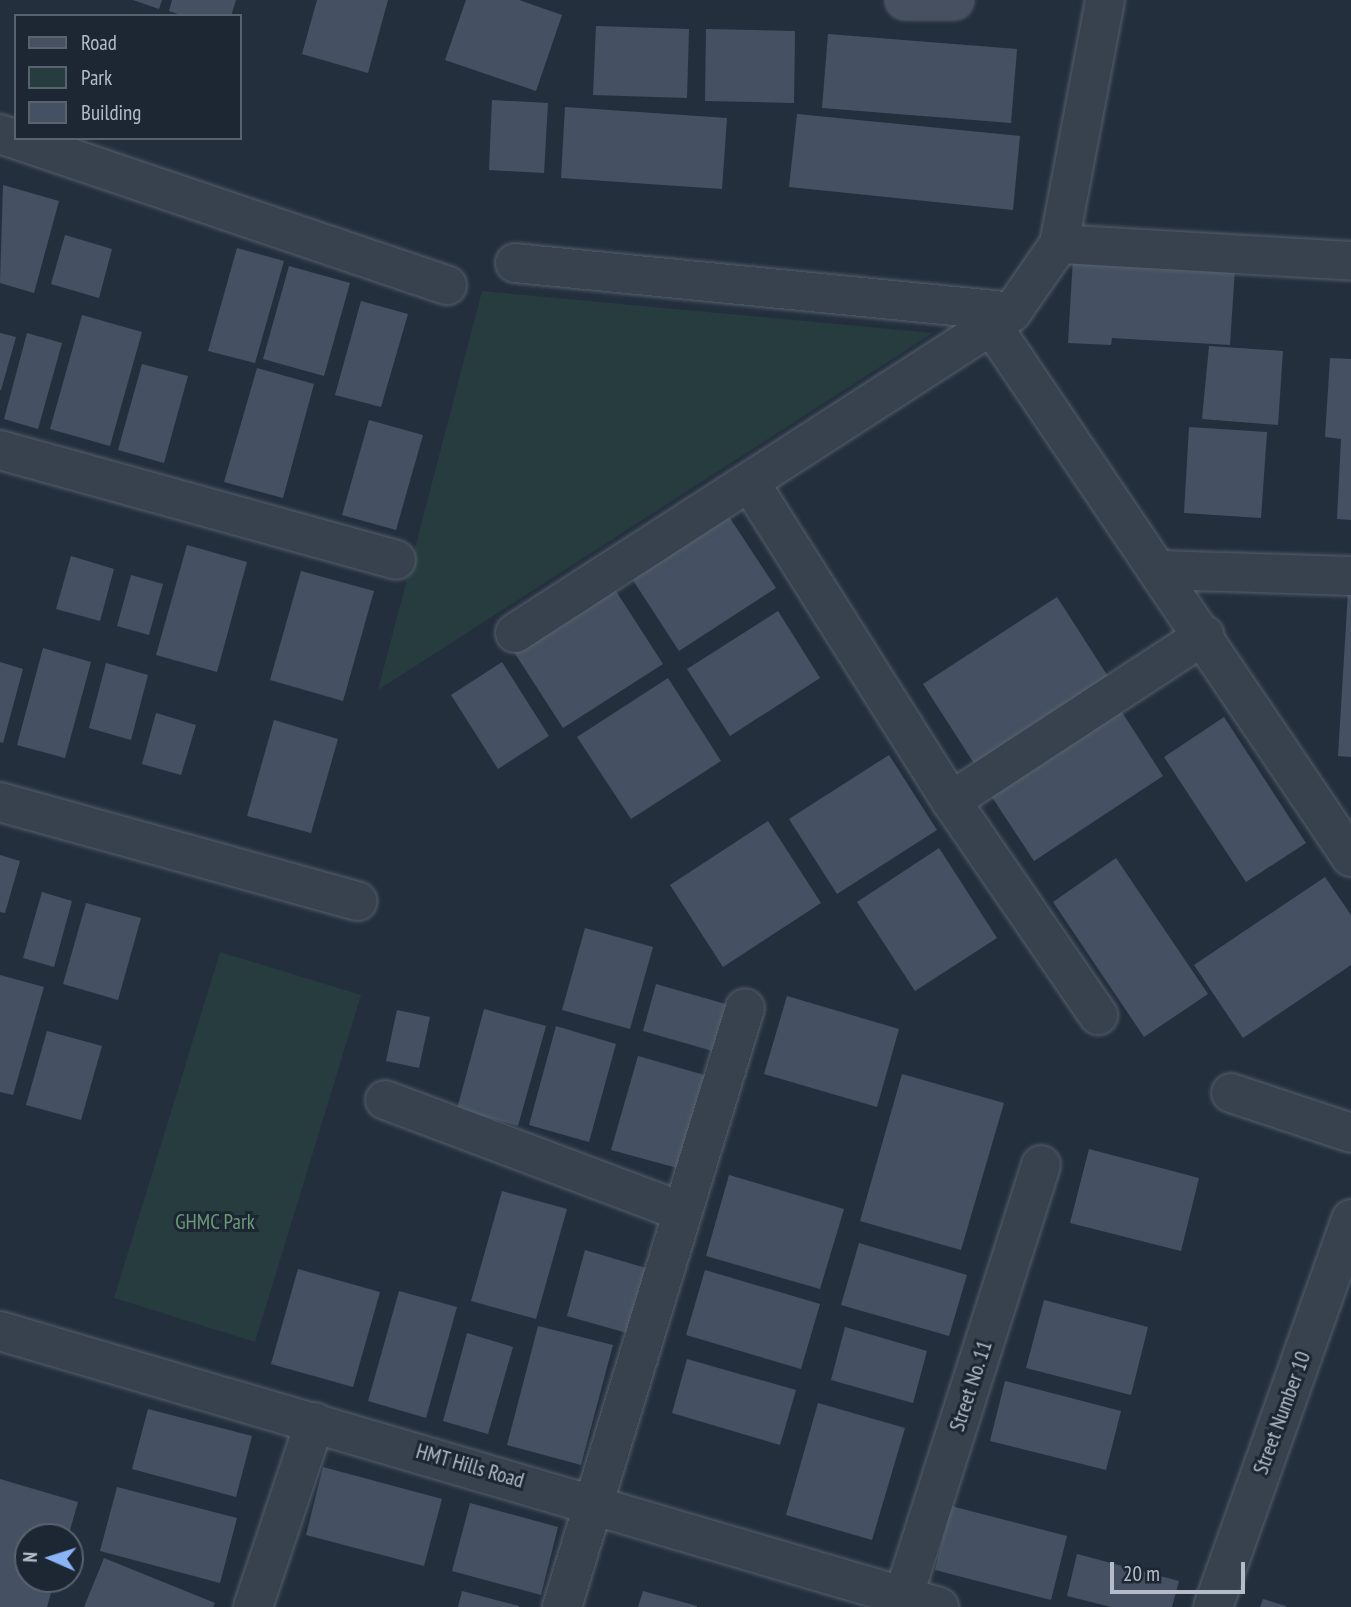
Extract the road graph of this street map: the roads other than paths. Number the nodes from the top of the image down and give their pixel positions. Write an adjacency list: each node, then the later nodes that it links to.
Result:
1 (905, 0): 2 (street)
2 (954, 0)
3 (1105, 0): 5 (street)
4 (18, 140): 8 (street)
5 (1059, 244): 6 (street); 9 (street)
6 (1351, 261)
7 (515, 263): 9 (street)
8 (447, 285)
9 (1002, 319): 11 (street); 13 (street)
10 (0, 450): 12 (street)
11 (750, 483): 15 (street); 17 (street)
12 (396, 560)
13 (1161, 570): 14 (street); 16 (street)
14 (1351, 576)
15 (516, 633)
16 (1205, 635): 17 (street); 19 (street)
17 (951, 801): 22 (street)
18 (0, 802): 20 (street)
19 (1351, 857)
20 (358, 901)
21 (744, 1008): 27 (street)
22 (1098, 1015)
23 (1231, 1093): 25 (street)
24 (385, 1100): 27 (street)
25 (1351, 1133)
26 (1041, 1165): 32 (street, Street No. 11)
27 (683, 1212): 31 (street)
28 (1351, 1219): 36 (street, Street Number 10)
29 (0, 1331): 30 (street, HMT Hills Road)
30 (315, 1422): 31 (street, HMT Hills Road); 33 (street)
31 (594, 1503): 32 (street, HMT Hills Road); 34 (street)
32 (902, 1602): 35 (street, HMT Hills Road)
33 (253, 1607)
34 (562, 1607)
35 (939, 1607)
36 (1213, 1607)

